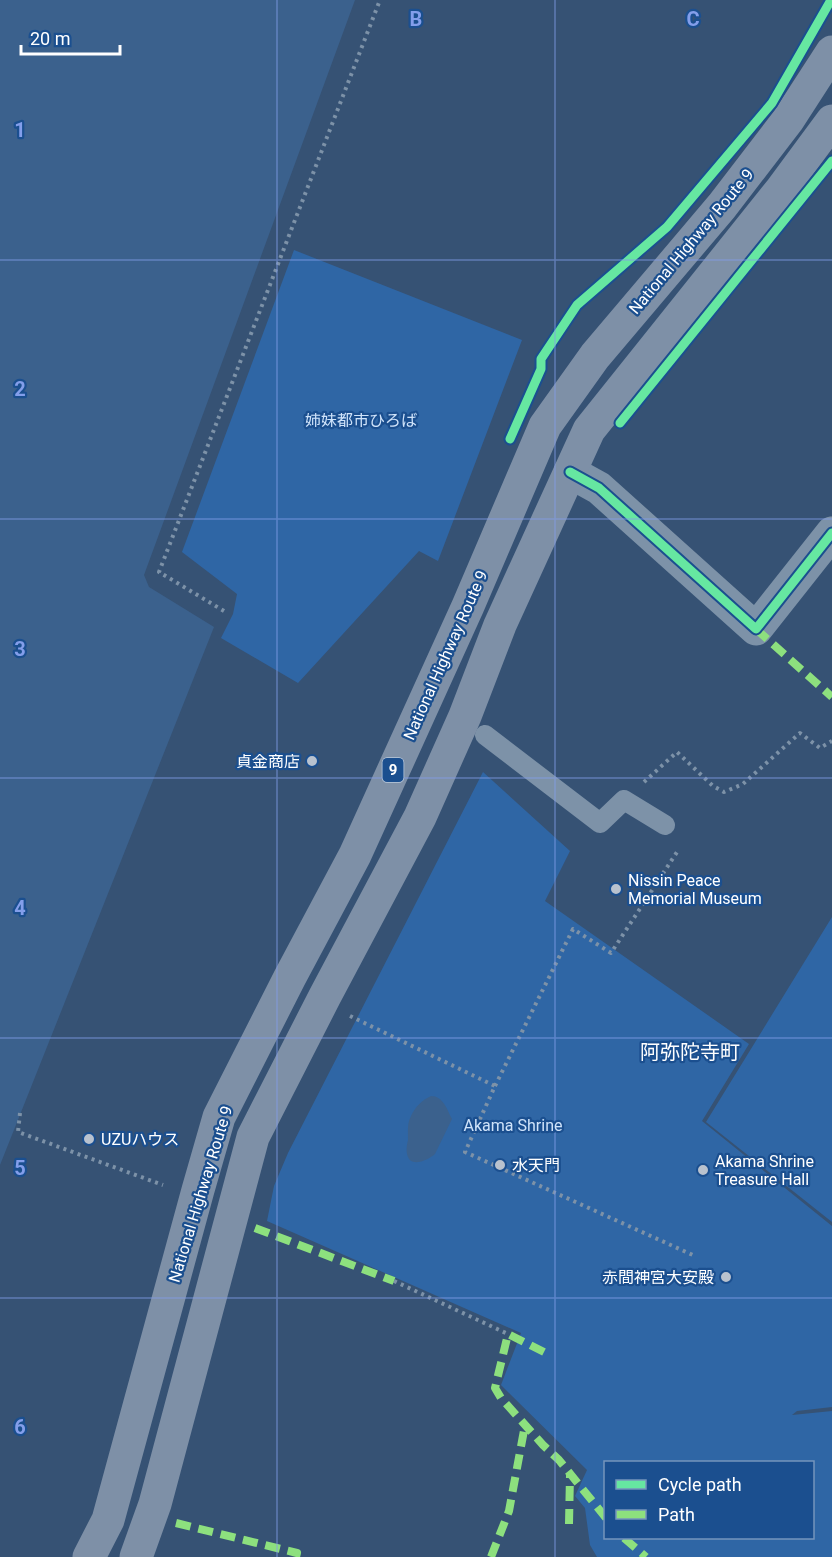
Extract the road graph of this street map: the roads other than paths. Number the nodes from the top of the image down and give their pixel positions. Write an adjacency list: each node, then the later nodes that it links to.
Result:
1 (832, 52): 7 (highway, National Highway Route 9 / 9)
2 (832, 121): 3 (highway)
3 (570, 472): 4 (street); 8 (highway)
4 (832, 533)
5 (485, 735): 6 (lane)
6 (665, 825)
7 (90, 1557)
8 (136, 1557)

